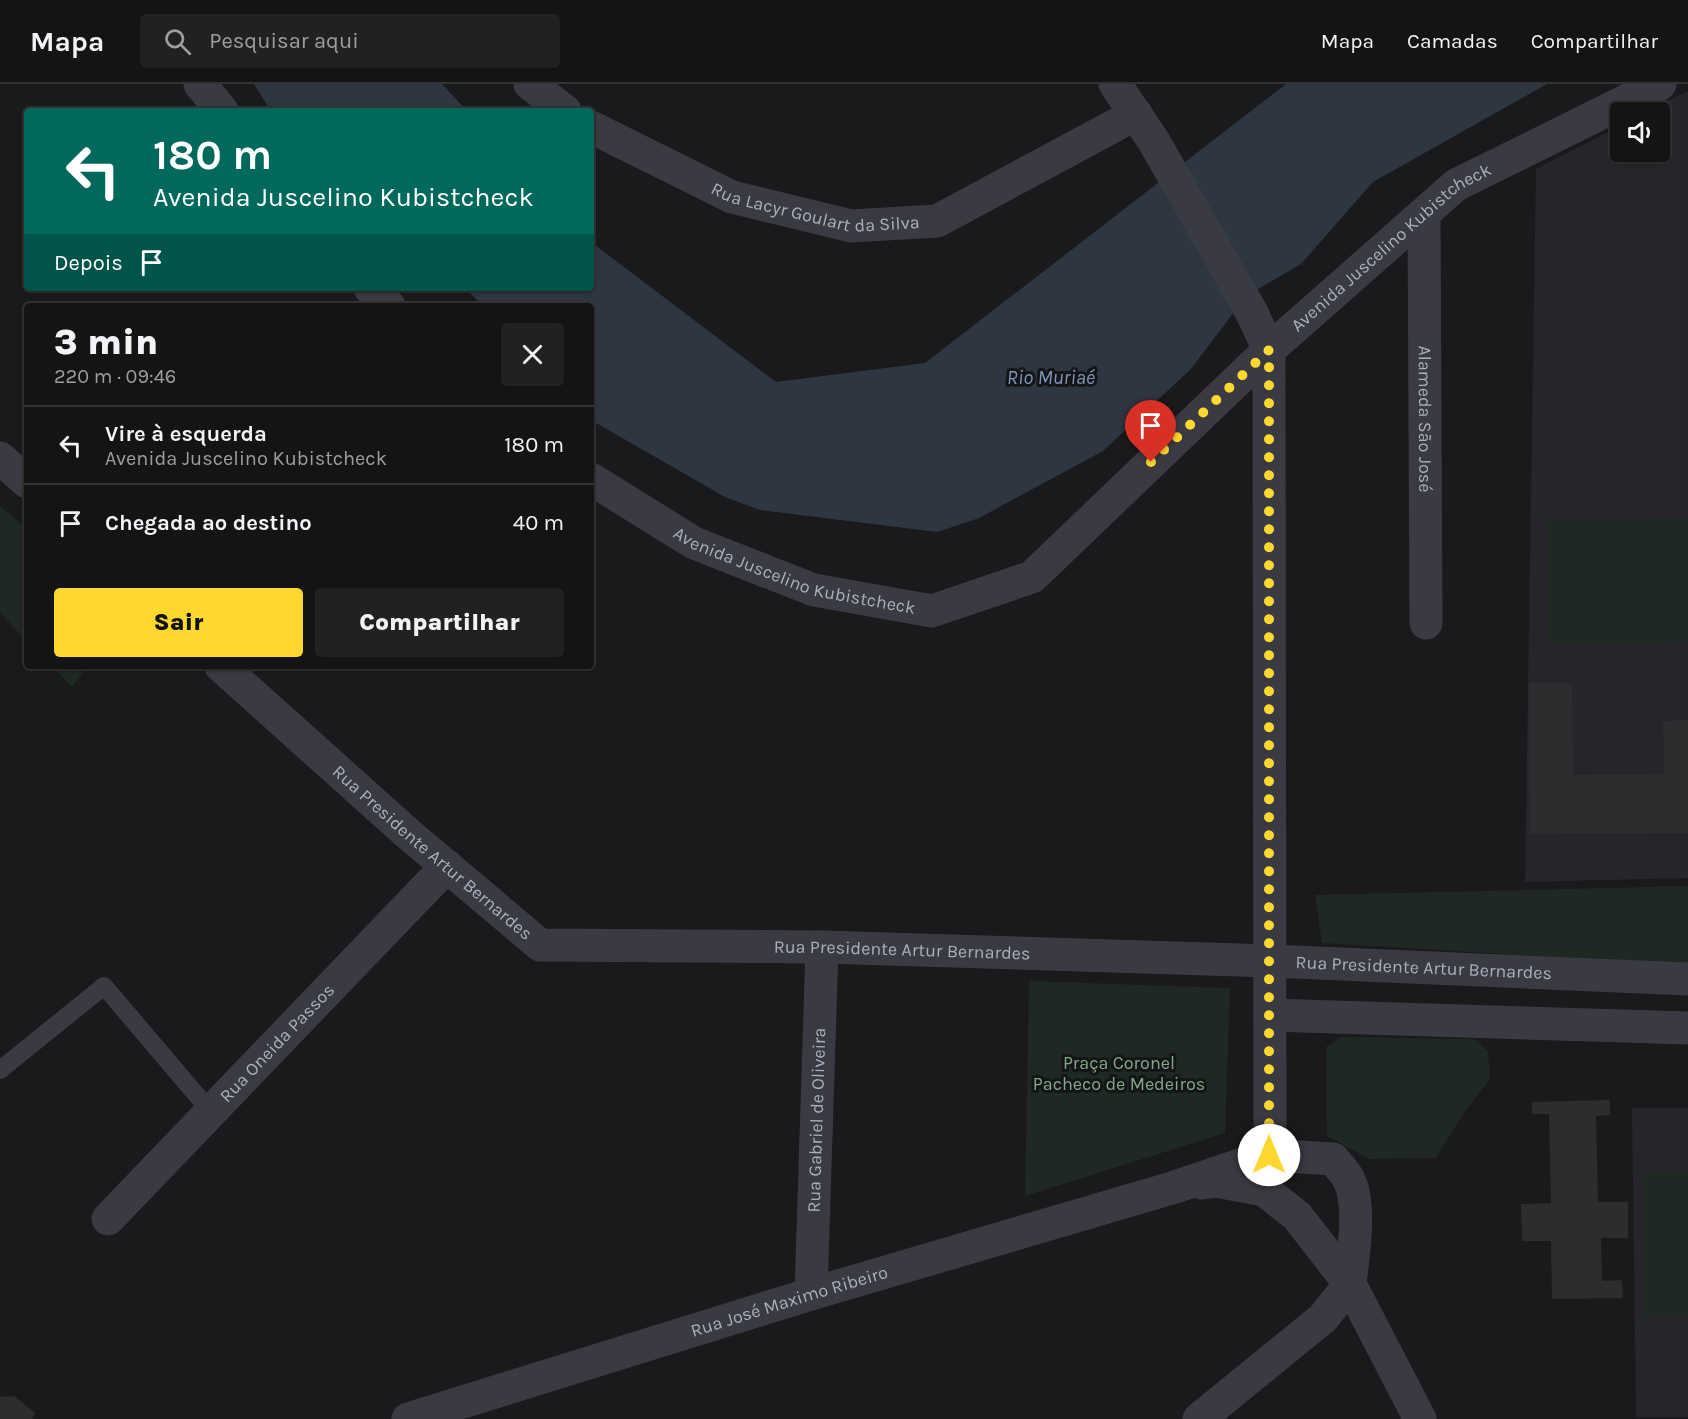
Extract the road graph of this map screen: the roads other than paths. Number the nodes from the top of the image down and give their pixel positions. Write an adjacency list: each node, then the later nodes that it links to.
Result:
1 (200, 84): 5 (street)
2 (530, 84): 6 (street)
3 (1115, 84): 7 (street)
4 (1660, 84): 9 (street, Avenida Juscelino Kubistcheck)
5 (220, 108)
6 (561, 108)
7 (1145, 127): 8 (street, Rua Lacyr Goulart da Silva); 12 (street)
8 (594, 128)
9 (1424, 214): 12 (street, Avenida Juscelino Kubistcheck); 16 (street, Alameda São José)
10 (373, 291): 11 (street)
11 (386, 303)
12 (1269, 350): 15 (street, Avenida Juscelino Kubistcheck); 20 (street)
13 (0, 458): 14 (street)
14 (24, 479)
15 (594, 481)
16 (1426, 623)
17 (224, 669): 18 (street, Rua Presidente Artur Bernardes)
18 (447, 866): 19 (street, Rua Presidente Artur Bernardes); 25 (street, Rua Oneida Passos)
19 (822, 947): 20 (street, Rua Presidente Artur Bernardes); 30 (street, Rua Gabriel de Oliveira)
20 (1271, 961): 21 (street, Rua Presidente Artur Bernardes); 22 (street)
21 (1688, 980)
22 (1270, 1015): 23 (street); 26 (street)
23 (1688, 1028)
24 (0, 1070): 25 (lane)
25 (211, 1112): 28 (street, Rua Oneida Passos)
26 (1269, 1155): 27 (street); 29 (street)
27 (1172, 1188): 29 (street); 30 (street, Rua José Maximo Ribeiro)
28 (108, 1219)
29 (1350, 1284): 32 (street); 33 (street)
30 (811, 1294): 31 (street, Rua José Maximo Ribeiro)
31 (408, 1419)
32 (1199, 1419)
33 (1420, 1419)

